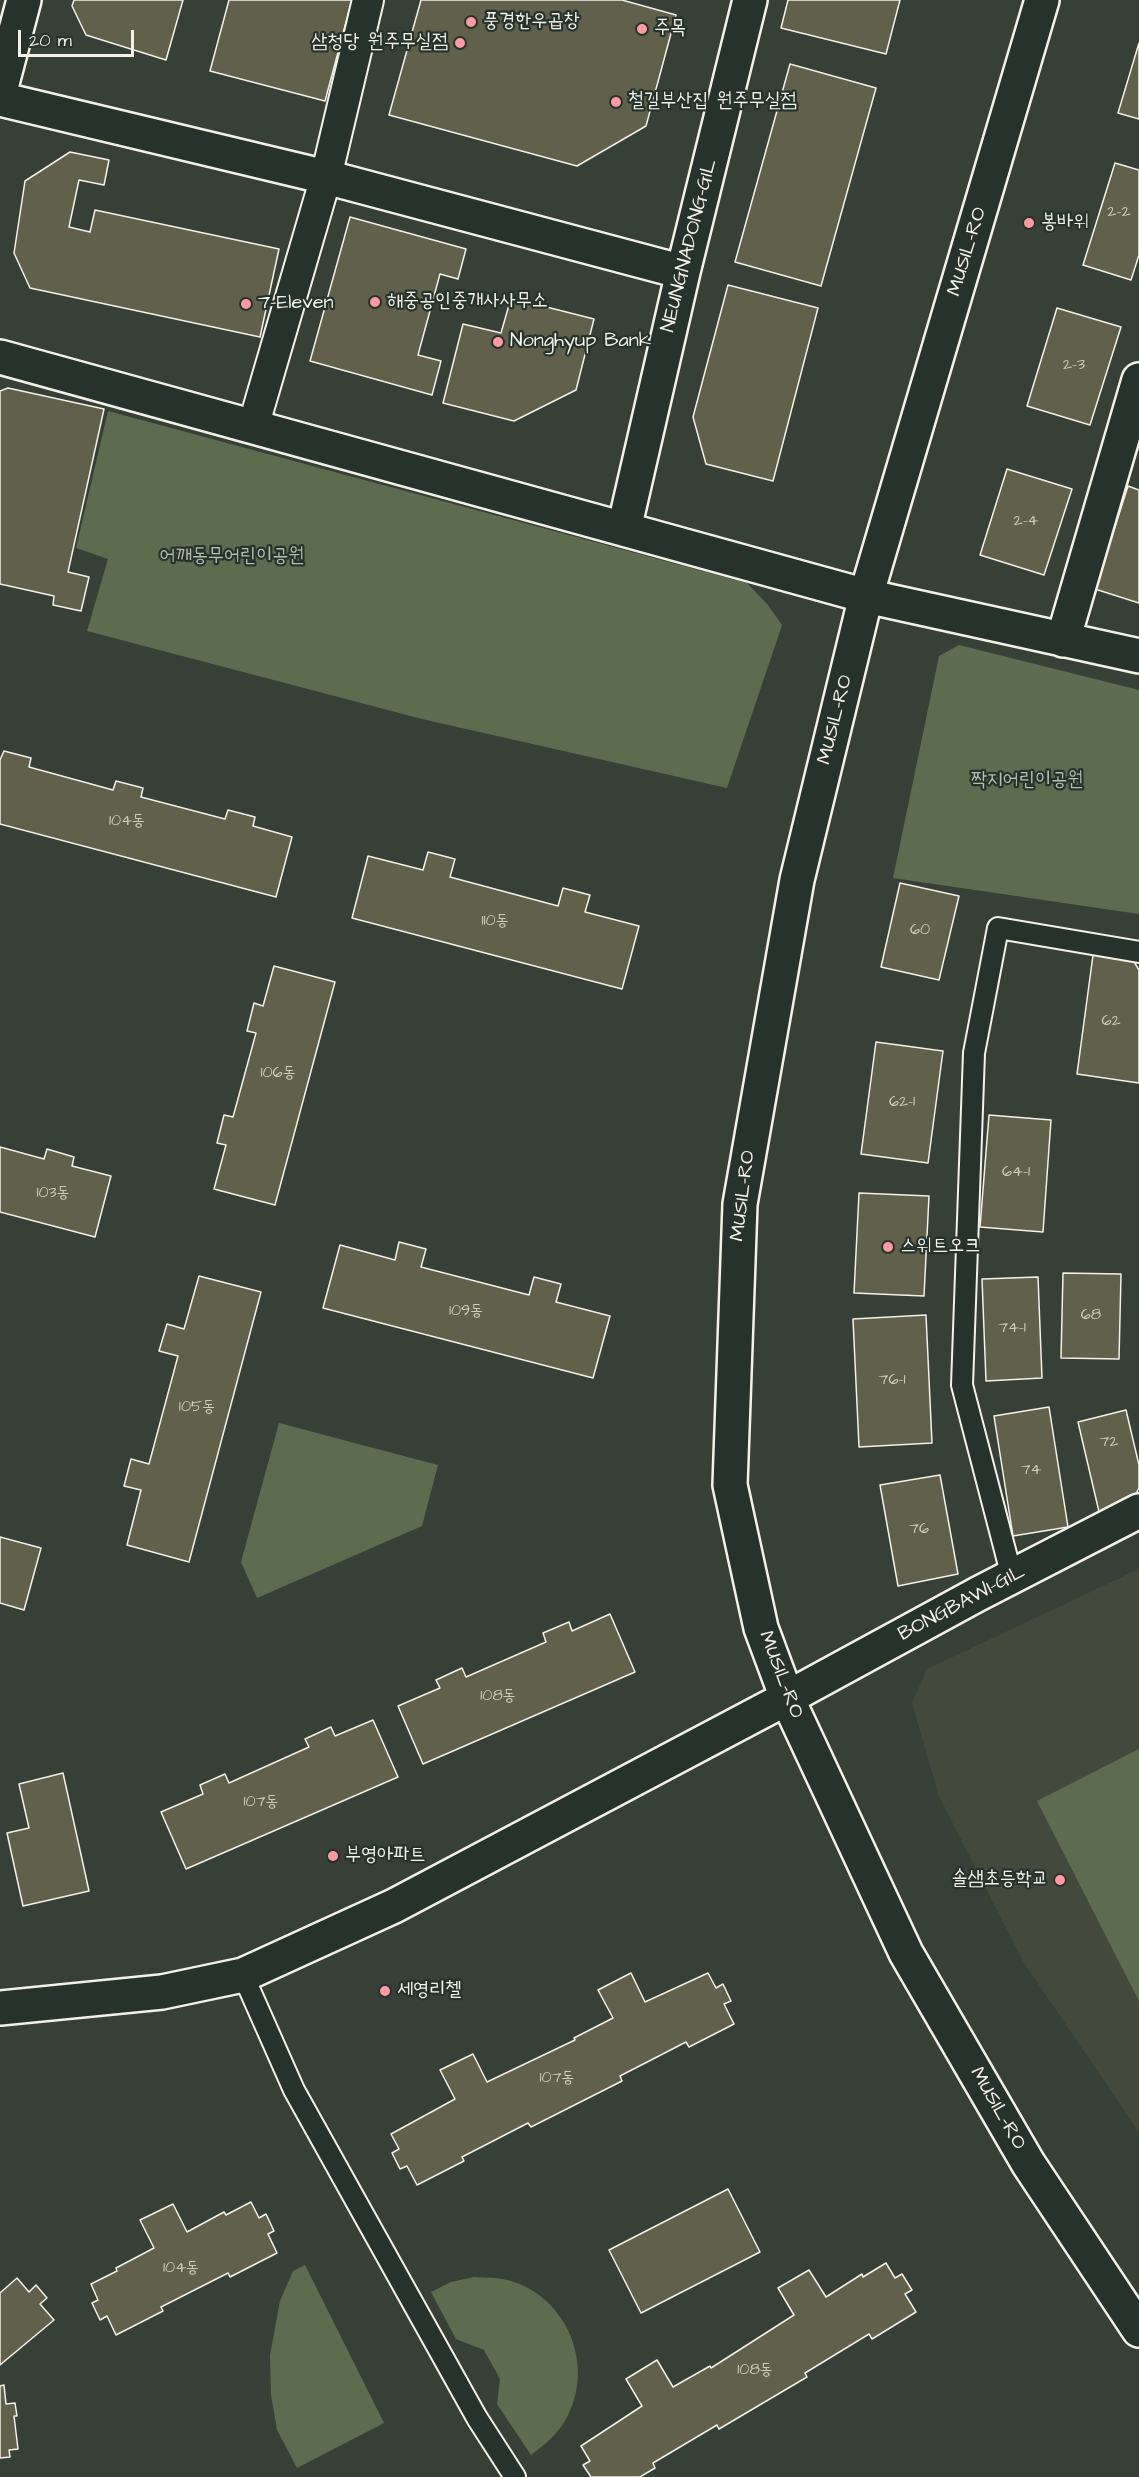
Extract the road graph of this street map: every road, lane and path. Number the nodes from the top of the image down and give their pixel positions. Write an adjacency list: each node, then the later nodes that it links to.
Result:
1 (24, 0): 5 (street)
2 (368, 0): 7 (street)
3 (1042, 0): 13 (street, MUSIL-RO)
4 (744, 2): 8 (street, NEUNGNADONG-GIL)
5 (0, 91)
6 (0, 99): 7 (street)
7 (326, 177): 8 (street); 11 (street)
8 (683, 272): 12 (street, NEUNGNADONG-GIL)
9 (0, 357): 11 (street)
10 (1139, 380): 14 (street)
11 (253, 427): 12 (street)
12 (624, 529): 13 (street)
13 (866, 596): 14 (street); 19 (street, MUSIL-RO)
14 (1064, 640): 15 (street)
15 (1139, 656)
16 (1139, 952): 18 (lane)
17 (1139, 1511): 18 (street, BONGBAWI-GIL)
18 (1012, 1577): 19 (street, BONGBAWI-GIL)
19 (787, 1698): 20 (street, BONGBAWI-GIL); 22 (street, MUSIL-RO)
20 (243, 1975): 21 (street, BONGBAWI-GIL); 23 (lane)
21 (0, 2008)
22 (1139, 2330)
23 (515, 2477)

